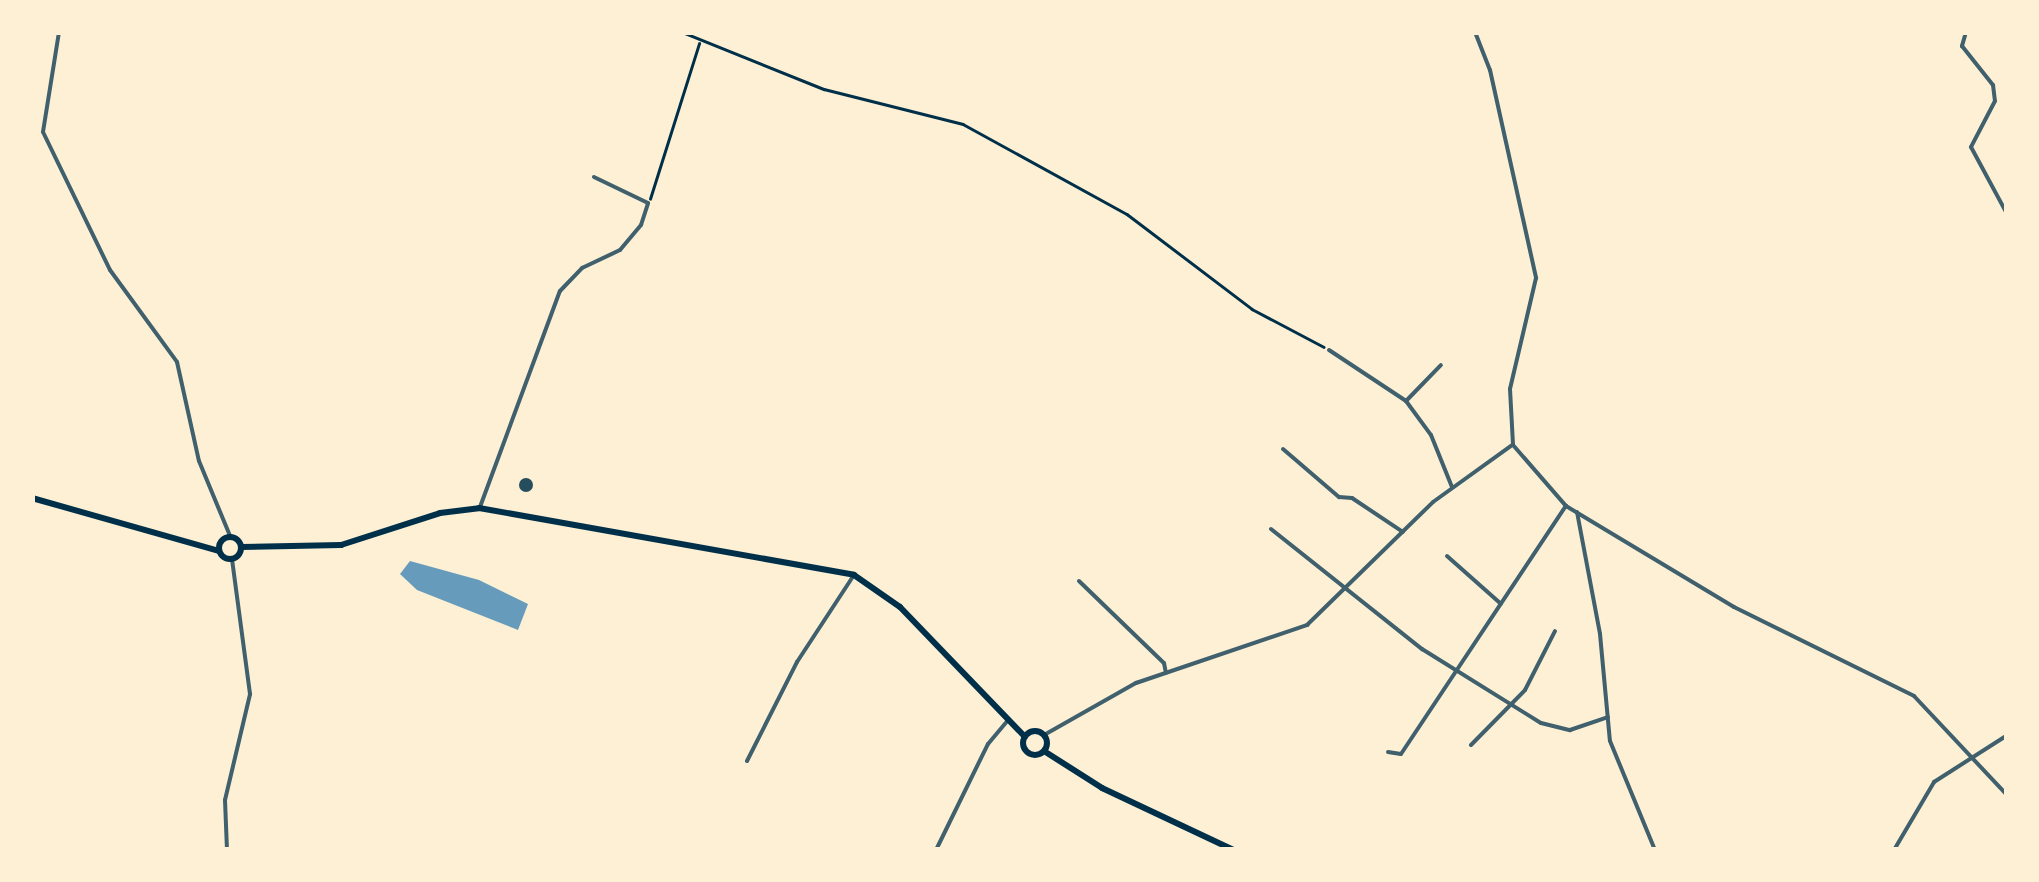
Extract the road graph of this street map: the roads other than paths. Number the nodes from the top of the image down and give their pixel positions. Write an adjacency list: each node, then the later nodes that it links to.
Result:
1 (59, 32): 18 (street)
2 (1475, 32): 9 (street)
3 (1966, 32): 5 (street)
4 (594, 177): 14 (street)
5 (2006, 212)
6 (1330, 350): 8 (street)
7 (1440, 365): 8 (street)
8 (1406, 401): 11 (street)
9 (1513, 444): 11 (street); 13 (street)
10 (1283, 449): 17 (street)
11 (1452, 488): 17 (street)
12 (32, 498): 20 (main road)
13 (1566, 506): 15 (street); 26 (street)
14 (479, 508): 19 (main road); 23 (main road)
15 (1577, 512): 31 (street); 39 (street)
16 (1271, 529): 25 (street)
17 (1403, 532): 25 (street)
18 (230, 536): 19 (main road); 20 (main road)
19 (241, 547): 22 (main road)
20 (219, 551): 22 (main road)
21 (1447, 556): 26 (street)
22 (232, 559): 42 (street)
23 (854, 575): 32 (main road); 40 (street)
24 (1080, 582): 29 (street)
25 (1346, 586): 28 (street); 29 (street)
26 (1502, 604): 28 (street)
27 (1555, 631): 30 (street)
28 (1458, 670): 30 (street); 38 (street)
29 (1166, 673): 33 (street)
30 (1515, 702): 31 (street); 36 (street)
31 (1608, 717): 45 (street)
32 (1007, 721): 35 (main road); 43 (street)
33 (1044, 736): 35 (main road); 37 (main road)
34 (2006, 736): 39 (street)
35 (1025, 738): 37 (main road)
36 (1471, 745)
37 (1044, 751): 44 (main road)
38 (1388, 752)
39 (1969, 754): 41 (street); 46 (street)
40 (747, 761)
41 (2006, 794)
42 (227, 850)
43 (936, 850)
44 (1234, 850)
45 (1655, 850)
46 (1894, 850)

